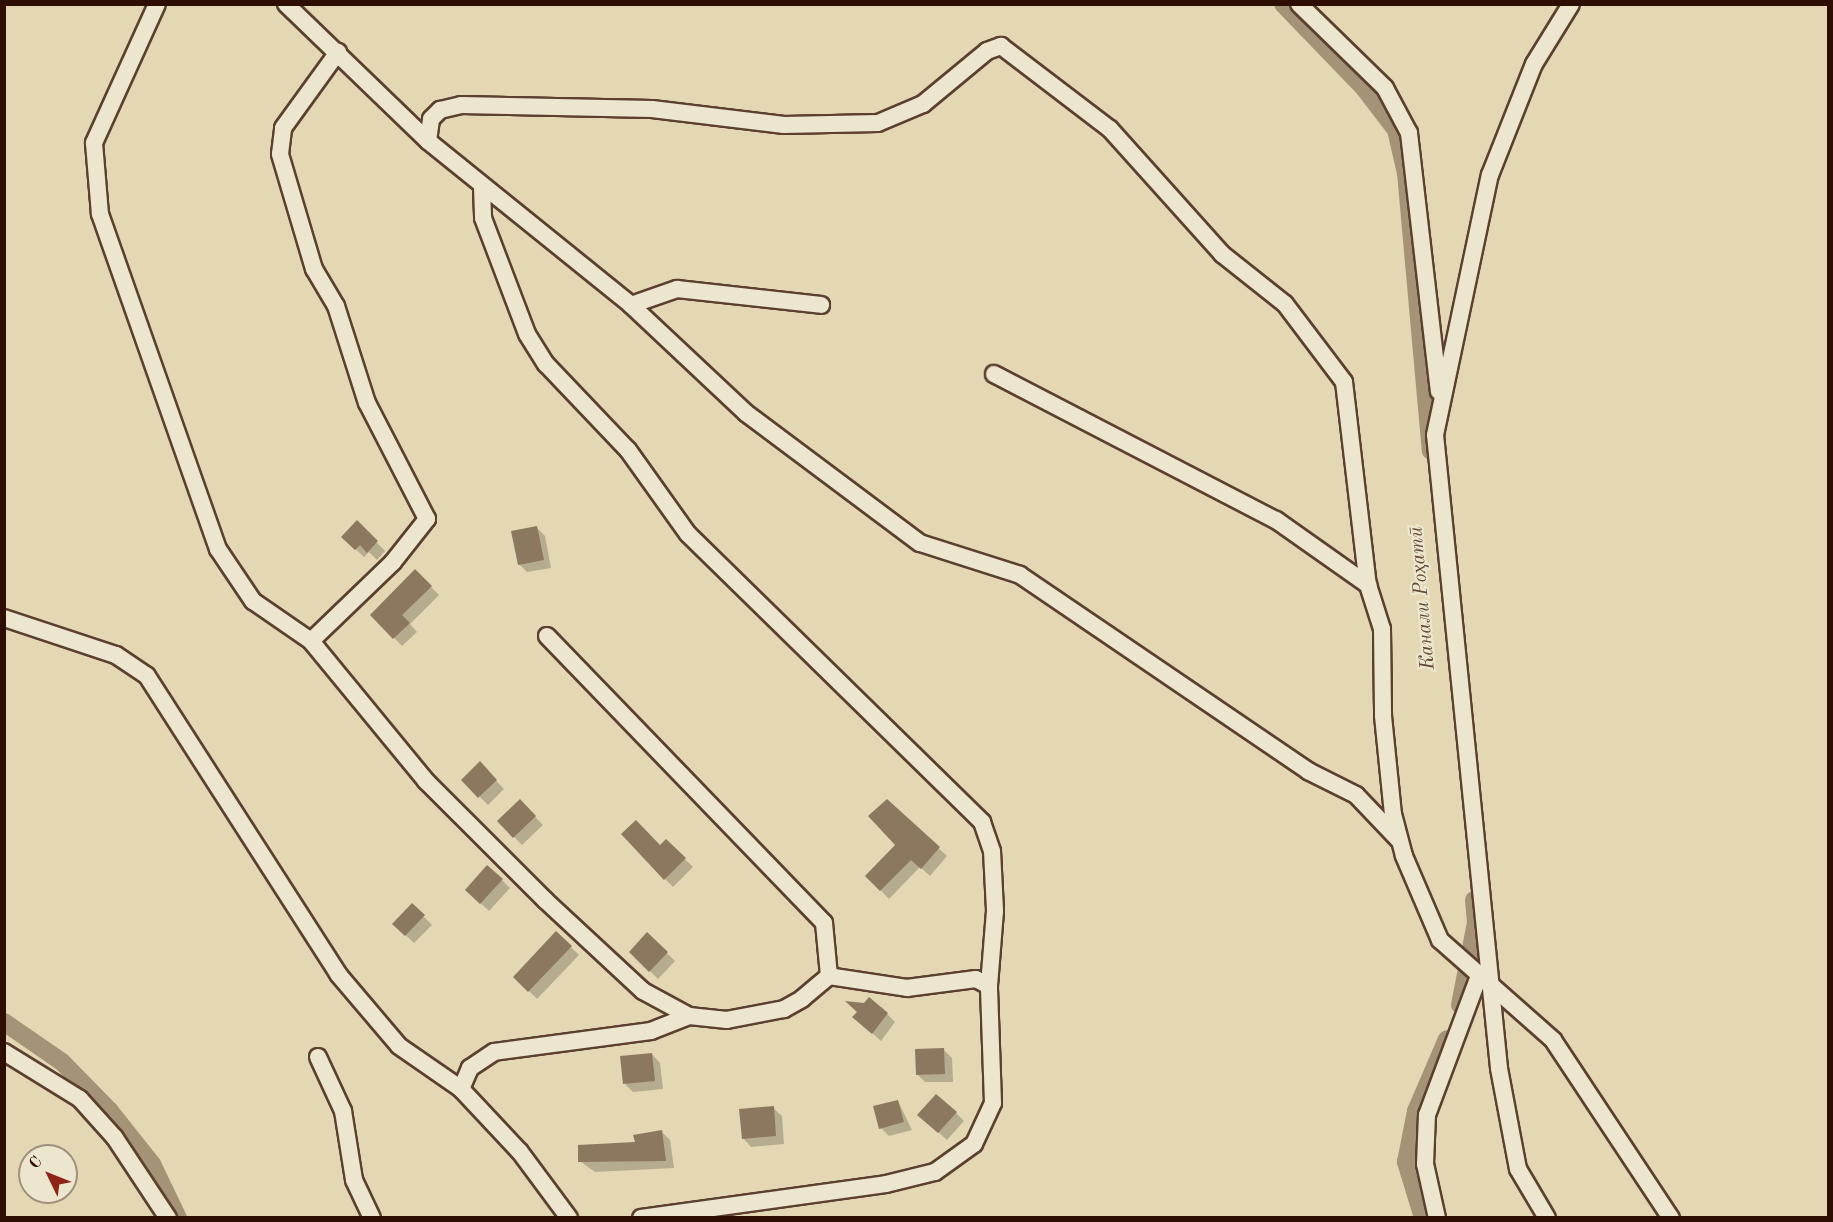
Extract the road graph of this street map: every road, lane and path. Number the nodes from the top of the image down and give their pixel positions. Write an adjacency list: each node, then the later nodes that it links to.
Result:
1 (157, 4): 15 (street)
2 (286, 4): 5 (street)
3 (1299, 4): 11 (street)
4 (1571, 4): 11 (street)
5 (338, 52): 6 (street); 15 (street)
6 (428, 141): 7 (street); 12 (street)
7 (482, 187): 8 (street); 19 (street)
8 (631, 305): 9 (street); 16 (street)
9 (821, 305)
10 (994, 374): 12 (street)
11 (1440, 401): 17 (street)
12 (1368, 585): 16 (street)
13 (4, 618): 23 (street)
14 (547, 636): 18 (street)
15 (311, 641): 20 (street)
16 (1400, 840): 17 (street)
17 (1477, 974): 28 (street); 29 (street); 30 (street)
18 (829, 976): 19 (street); 20 (street)
19 (989, 986): 27 (street)
20 (689, 1016): 23 (street)
21 (4, 1052): 24 (street)
22 (318, 1057): 25 (street)
23 (461, 1089): 26 (street)
24 (168, 1218)
25 (372, 1218)
26 (569, 1218)
27 (641, 1218)
28 (1437, 1218)
29 (1547, 1218)
30 (1671, 1218)

